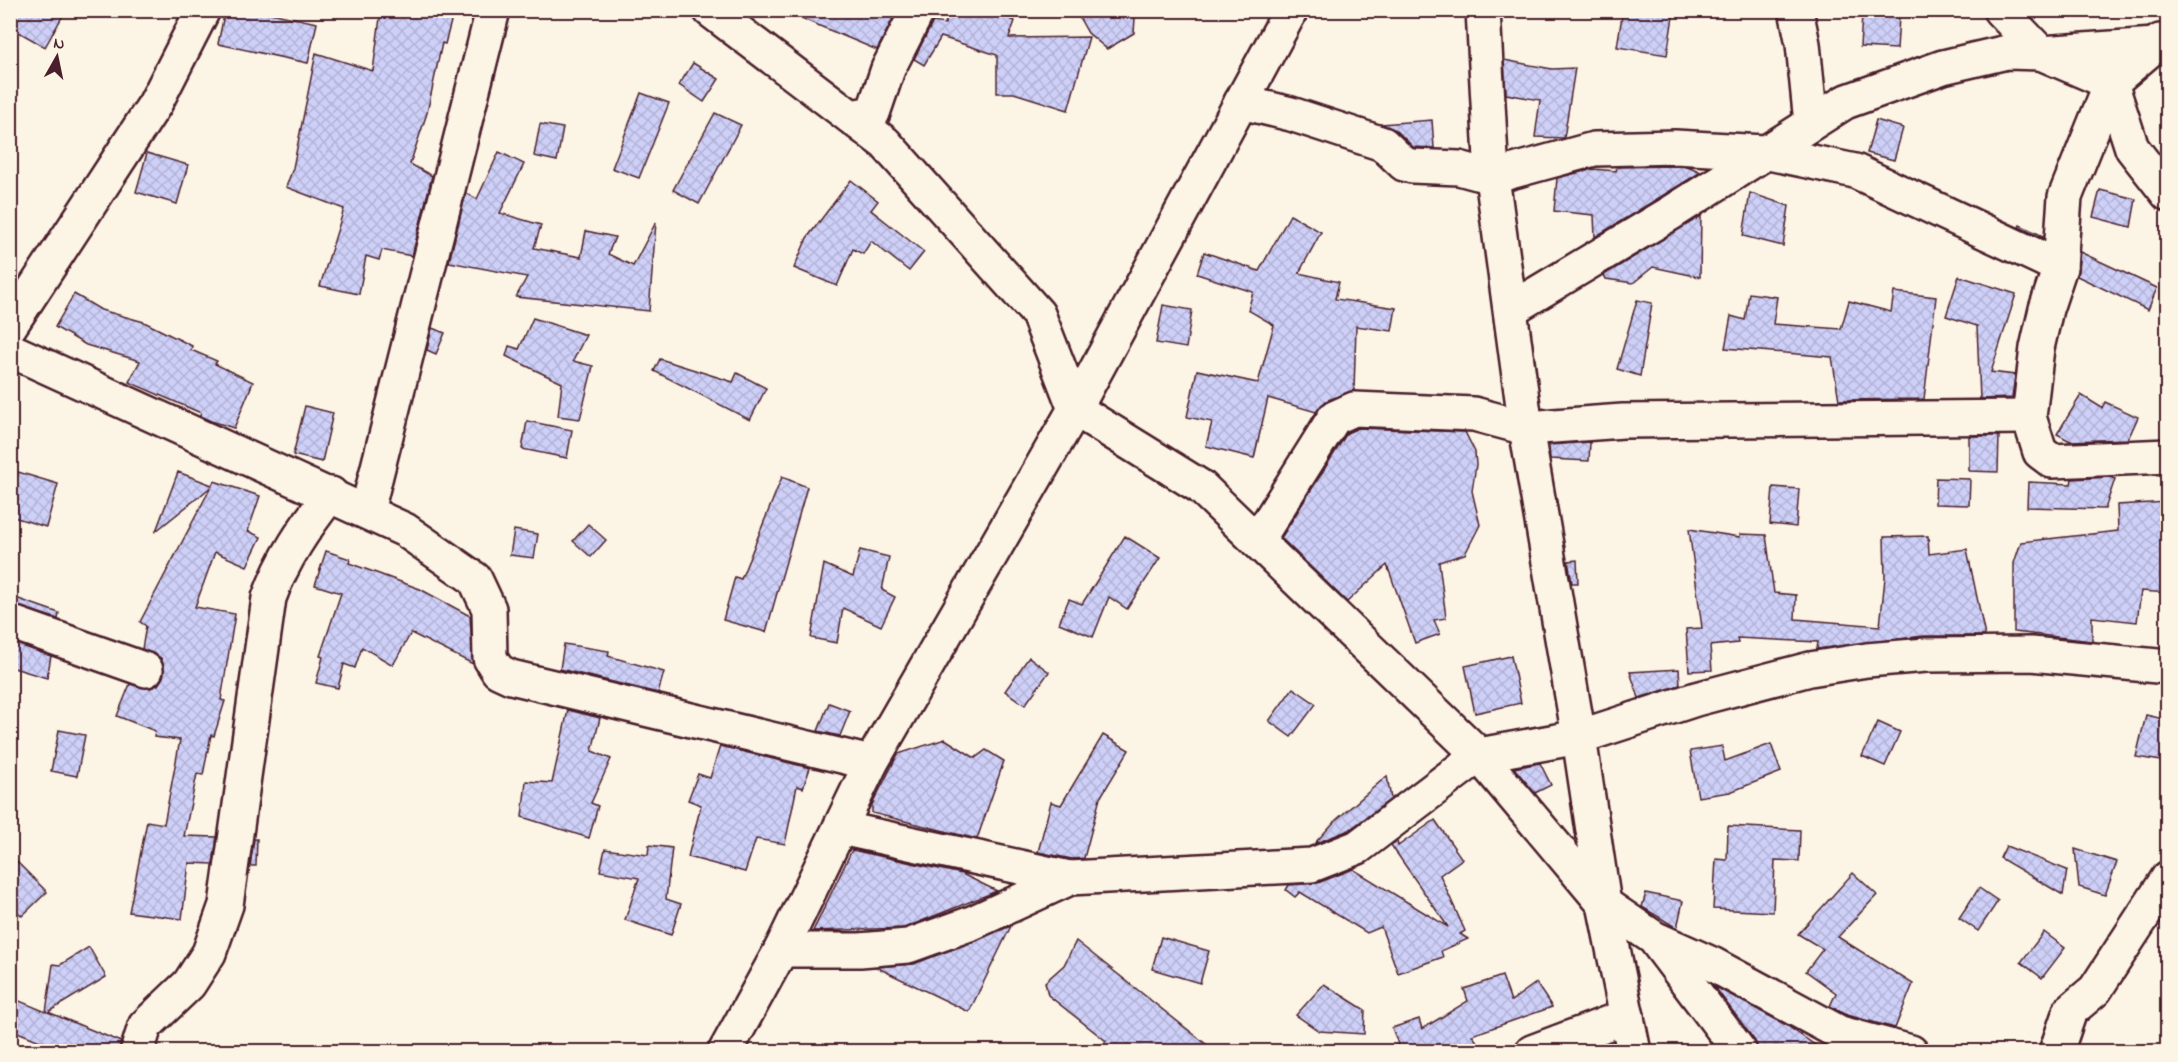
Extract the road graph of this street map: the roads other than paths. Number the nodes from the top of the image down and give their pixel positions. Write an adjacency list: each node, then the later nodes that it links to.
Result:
1 (203, 10): 20 (street)
2 (493, 10): 27 (street)
3 (710, 10): 13 (street)
4 (918, 10): 13 (street)
5 (1291, 10): 12 (street)
6 (1483, 10): 16 (street)
7 (1796, 10): 14 (street)
8 (2000, 10): 10 (street)
9 (2161, 39): 10 (street); 11 (street)
10 (2041, 53): 11 (street); 14 (street)
11 (2112, 83): 17 (street); 18 (street)
12 (1241, 102): 16 (street); 22 (street)
13 (851, 117): 22 (street)
14 (1811, 123): 15 (street)
15 (1764, 152): 16 (street); 18 (street); 19 (street)
16 (1492, 177): 19 (street)
17 (2168, 194)
18 (2060, 267): 23 (street)
19 (1511, 309): 24 (street)
20 (10, 326)
21 (10, 350): 26 (street)
22 (1076, 409): 28 (street); 34 (street)
23 (2029, 417): 24 (street); 25 (street)
24 (1526, 428): 28 (street); 32 (street)
25 (2168, 456)
26 (331, 494): 27 (street); 42 (street)
27 (367, 511): 34 (street)
28 (1257, 541): 33 (street)
29 (10, 622): 31 (street)
30 (2168, 668): 32 (street)
31 (146, 670)
32 (1579, 737): 33 (street); 38 (street)
33 (1479, 755): 36 (street); 38 (street)
34 (871, 763): 35 (street)
35 (840, 828): 36 (street); 40 (street)
36 (1070, 878): 40 (street)
37 (2168, 878): 48 (street)
38 (1604, 904): 39 (street); 41 (street)
39 (1654, 938): 46 (street); 47 (street)
40 (781, 950): 43 (street)
41 (1626, 1016): 44 (street); 45 (street)
42 (137, 1052)
43 (725, 1052)
44 (1532, 1052)
45 (1634, 1052)
46 (1740, 1052)
47 (1911, 1052)
48 (2056, 1052)

